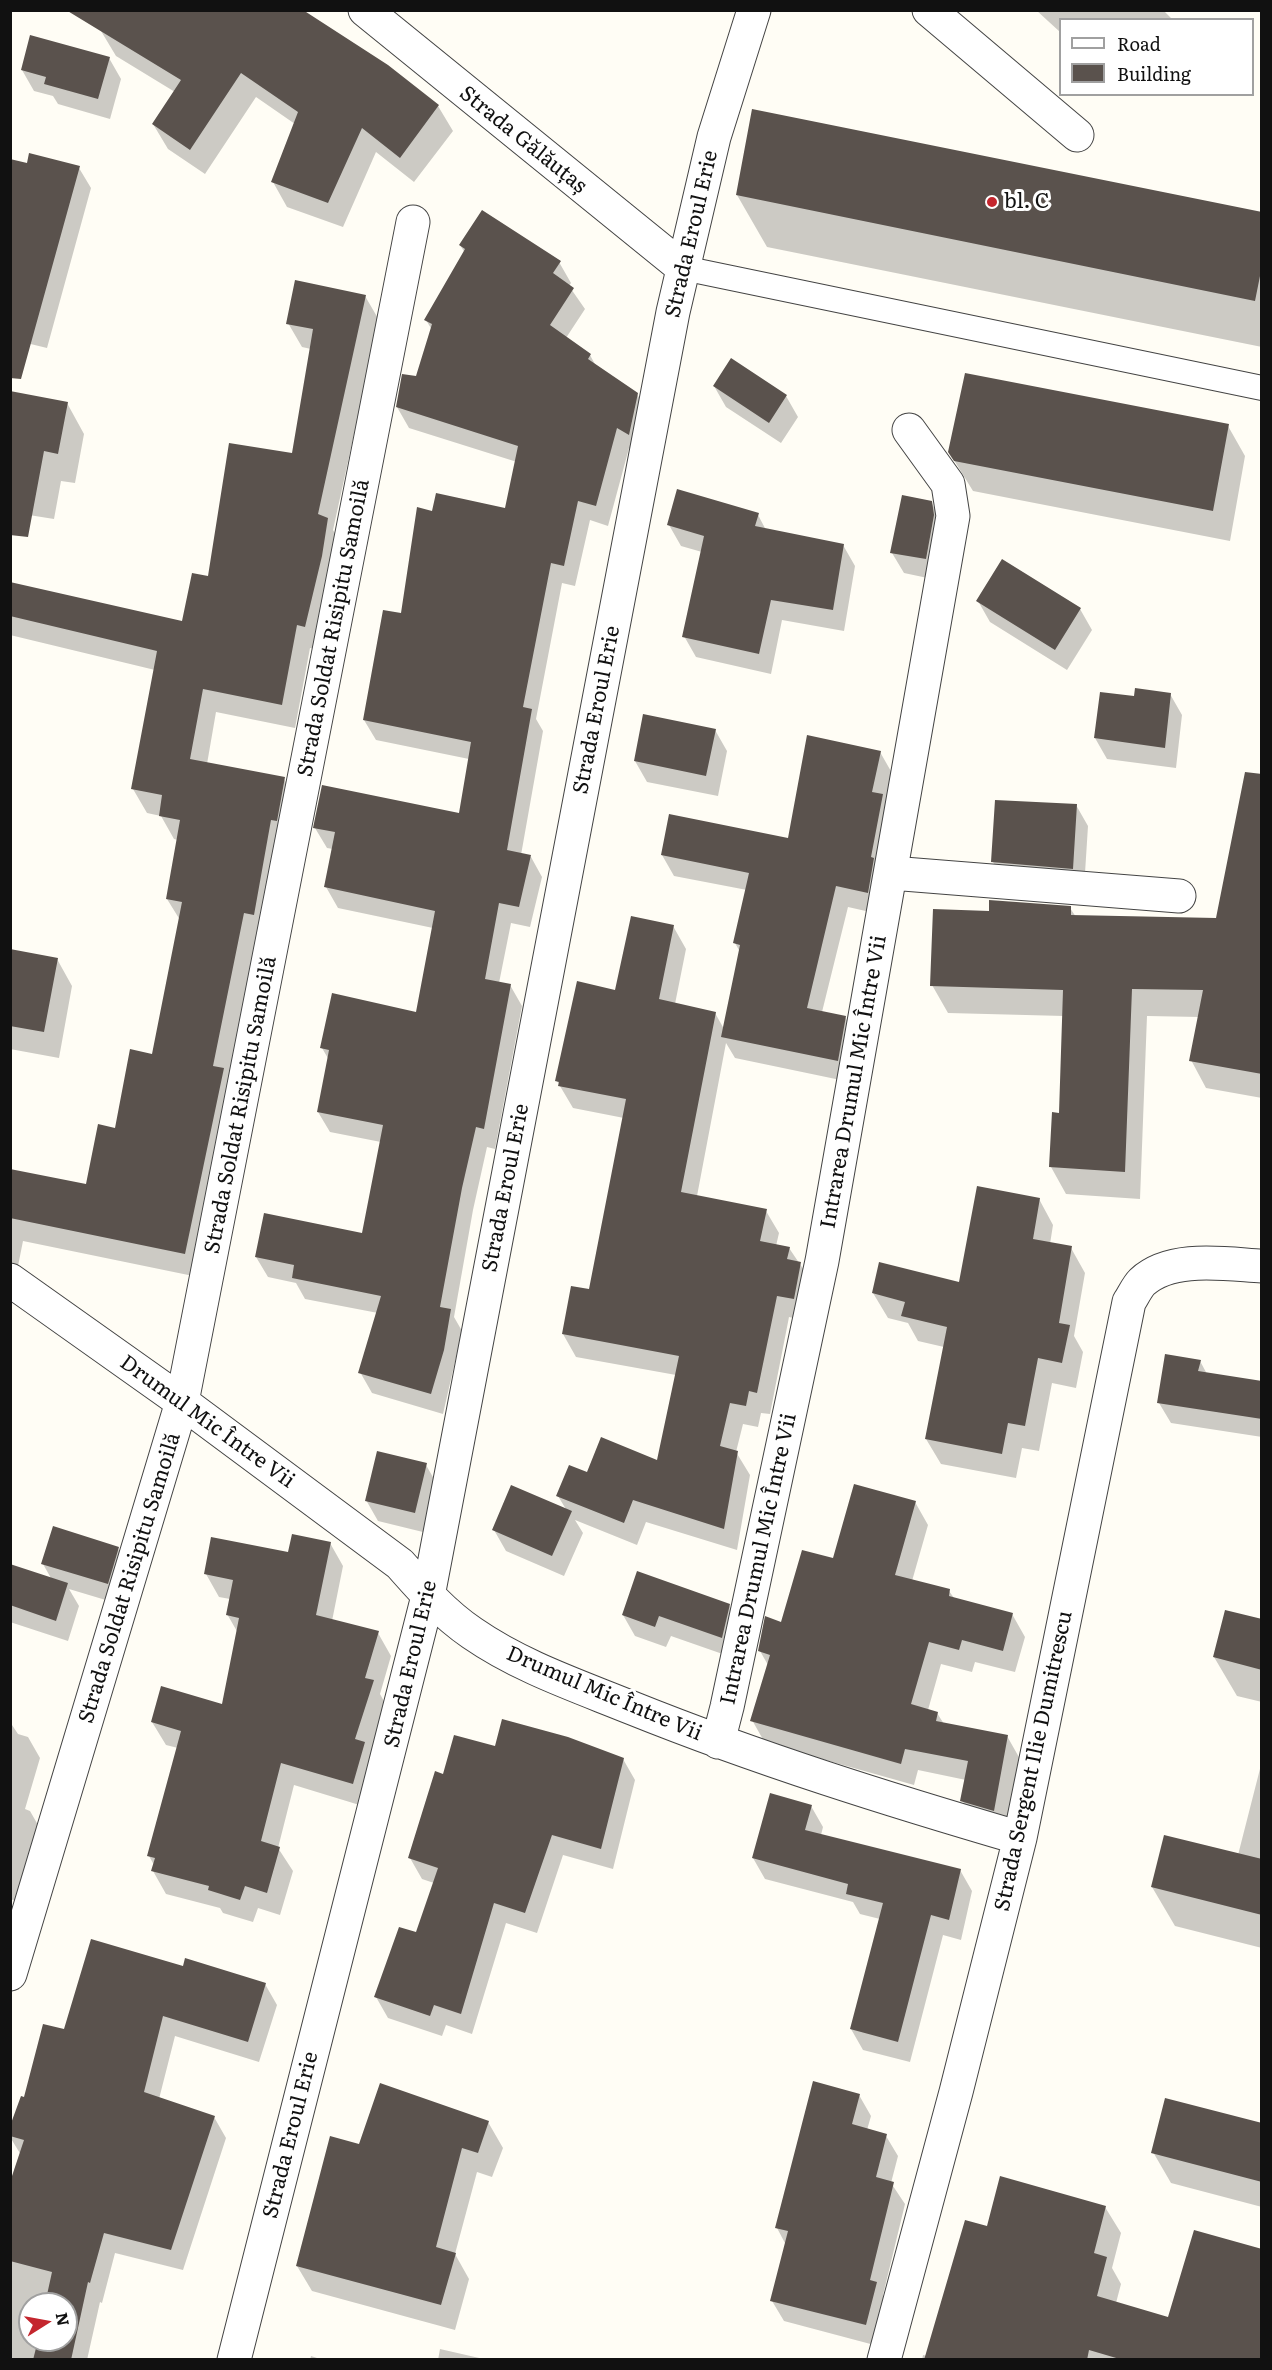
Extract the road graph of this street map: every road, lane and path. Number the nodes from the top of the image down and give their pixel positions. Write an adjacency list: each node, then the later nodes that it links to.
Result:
1 (365, 10): 6 (street, Strada Gălăuțaș)
2 (754, 10): 6 (street, Strada Eroul Erie)
3 (928, 10): 4 (street)
4 (1077, 135)
5 (413, 222): 13 (street, Strada Soldat Risipitu Samoilă)
6 (682, 268): 7 (lane); 14 (street, Strada Eroul Erie)
7 (1262, 388)
8 (909, 430): 9 (street, Intrarea Drumul Mic Între Vii)
9 (891, 873): 10 (street); 15 (street, Intrarea Drumul Mic Între Vii)
10 (1179, 896)
11 (1262, 1266): 16 (street, Strada Sergent Ilie Dumitrescu)
12 (10, 1280): 13 (street, Drumul Mic Între Vii)
13 (182, 1402): 14 (street, Drumul Mic Între Vii); 17 (street, Strada Soldat Risipitu Samoilă)
14 (428, 1596): 15 (street, Drumul Mic Între Vii); 18 (street, Strada Eroul Erie)
15 (718, 1742): 16 (street, Drumul Mic Între Vii)
16 (1020, 1838): 19 (street, Strada Sergent Ilie Dumitrescu)
17 (10, 1974)
18 (234, 2360)
19 (884, 2360)

